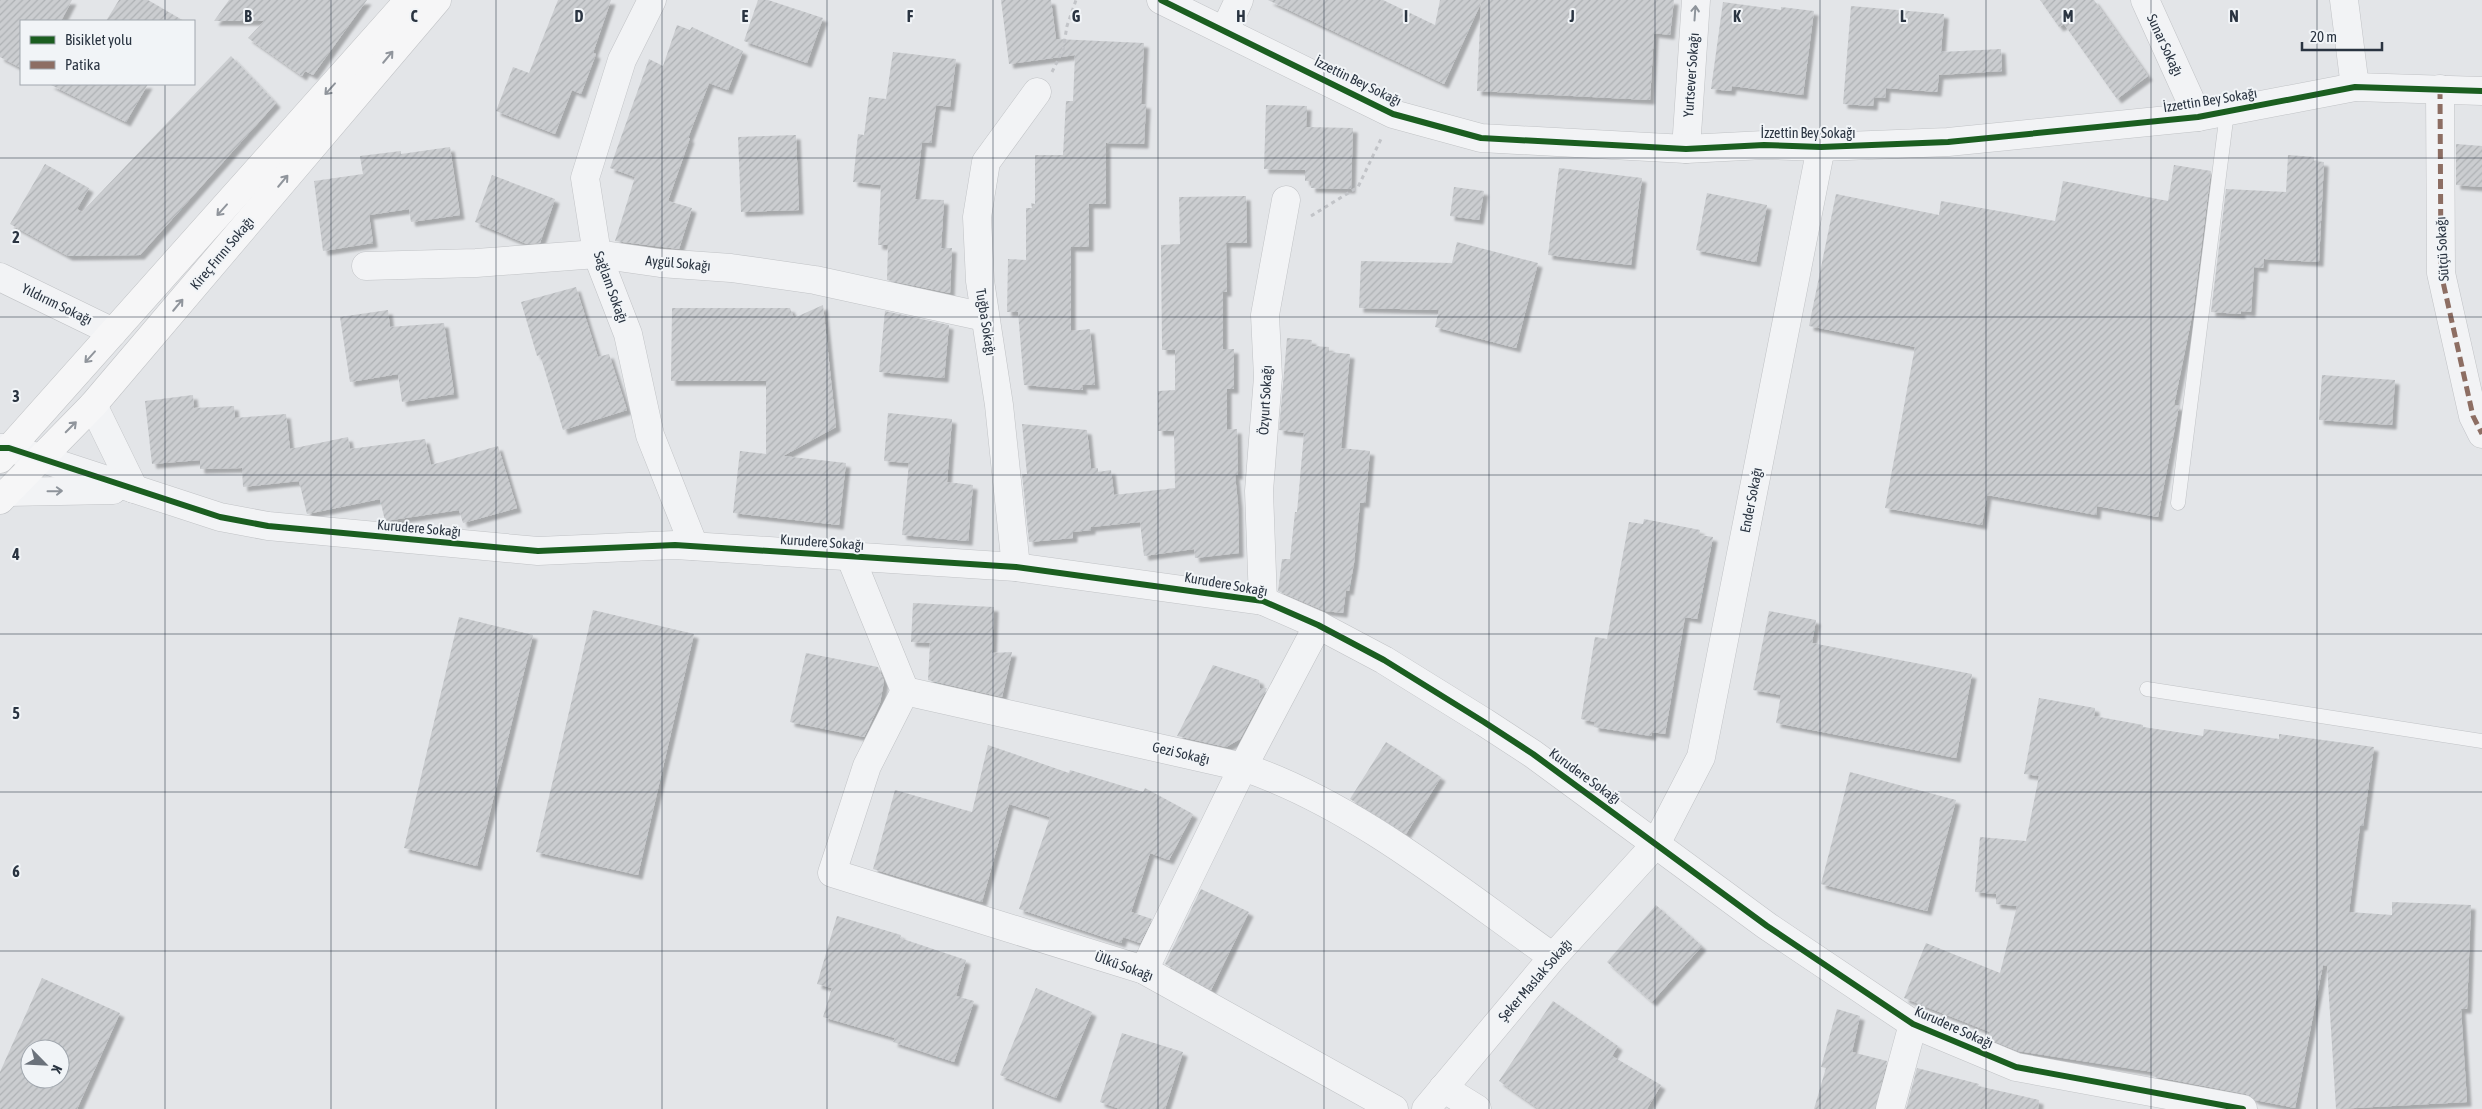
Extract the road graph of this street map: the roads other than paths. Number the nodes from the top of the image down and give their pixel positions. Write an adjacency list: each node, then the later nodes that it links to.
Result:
1 (409, 0): 23 (main road, Kireç Fırını Sokağı, one-way to 23)
2 (436, 0): 24 (main road, Kireç Fırını Sokağı, one-way to 2)
3 (652, 0): 19 (street, Sağlam Sokağı)
4 (1161, 0): 9 (street, İzzettin Bey Sokağı)
5 (1239, 0): 9 (street)
6 (1696, 0): 17 (street, Yurtsever Sokağı, one-way to 6)
7 (2145, 0): 15 (street, Sunar Sokağı)
8 (2344, 0): 10 (street)
9 (1225, 30): 17 (street, İzzettin Bey Sokağı)
10 (2355, 87): 11 (street, İzzettin Bey Sokağı); 14 (street, İzzettin Bey Sokağı)
11 (2440, 88): 12 (street, İzzettin Bey Sokağı); 25 (street, Sütçü Sokağı)
12 (2482, 91)
13 (1036, 92): 22 (street, Tuğba Sokağı)
14 (2227, 112): 15 (street, İzzettin Bey Sokağı); 30 (lane)
15 (2198, 117): 16 (street, İzzettin Bey Sokağı)
16 (1821, 147): 17 (street, İzzettin Bey Sokağı); 40 (street, Ender Sokağı)
17 (1686, 149)
18 (1286, 200): 34 (street, Özyurt Sokağı)
19 (597, 254): 20 (street, Aygül Sokağı); 22 (street, Aygül Sokağı); 31 (street, Sağlam Sokağı)
20 (366, 266)
21 (0, 277): 23 (street, Yıldırım Sokağı)
22 (986, 317): 33 (street, Tuğba Sokağı)
23 (113, 332): 26 (main road, Kireç Fırını Sokağı, one-way to 26)
24 (93, 405): 27 (main road, Kireç Fırını Sokağı, one-way to 24); 28 (street)
25 (2482, 434)
26 (3, 452): 27 (street, Kurudere Sokağı)
27 (40, 458): 28 (street, Kurudere Sokağı); 29 (main road, Kireç Fırını Sokağı)
28 (134, 489): 29 (street, one-way to 28); 31 (street, Kurudere Sokağı)
29 (3, 496)
30 (2178, 503)
31 (694, 546): 32 (street, Kurudere Sokağı)
32 (850, 556): 33 (street, Kurudere Sokağı); 37 (street)
33 (1016, 567): 34 (street, Kurudere Sokağı)
34 (1262, 601): 35 (street, Kurudere Sokağı)
35 (1318, 625): 39 (street); 40 (street, Kurudere Sokağı)
36 (2147, 689): 38 (lane)
37 (905, 691): 39 (street, Gezi Sokağı); 42 (street, Ülkü Sokağı)
38 (2482, 741)
39 (1243, 767): 41 (street, Gezi Sokağı); 42 (street)
40 (1656, 844): 41 (street, Şeker Maslak Sokağı); 43 (street, Kurudere Sokağı)
41 (1553, 958): 44 (street, Şeker Maslak Sokağı)
42 (1144, 970): 45 (street, Ülkü Sokağı)
43 (1912, 1024): 48 (street); 49 (street, Kurudere Sokağı)
44 (1443, 1088): 46 (street); 47 (street)
45 (1394, 1109)
46 (1426, 1109)
47 (1477, 1109)
48 (1890, 1109)
49 (2243, 1109)

